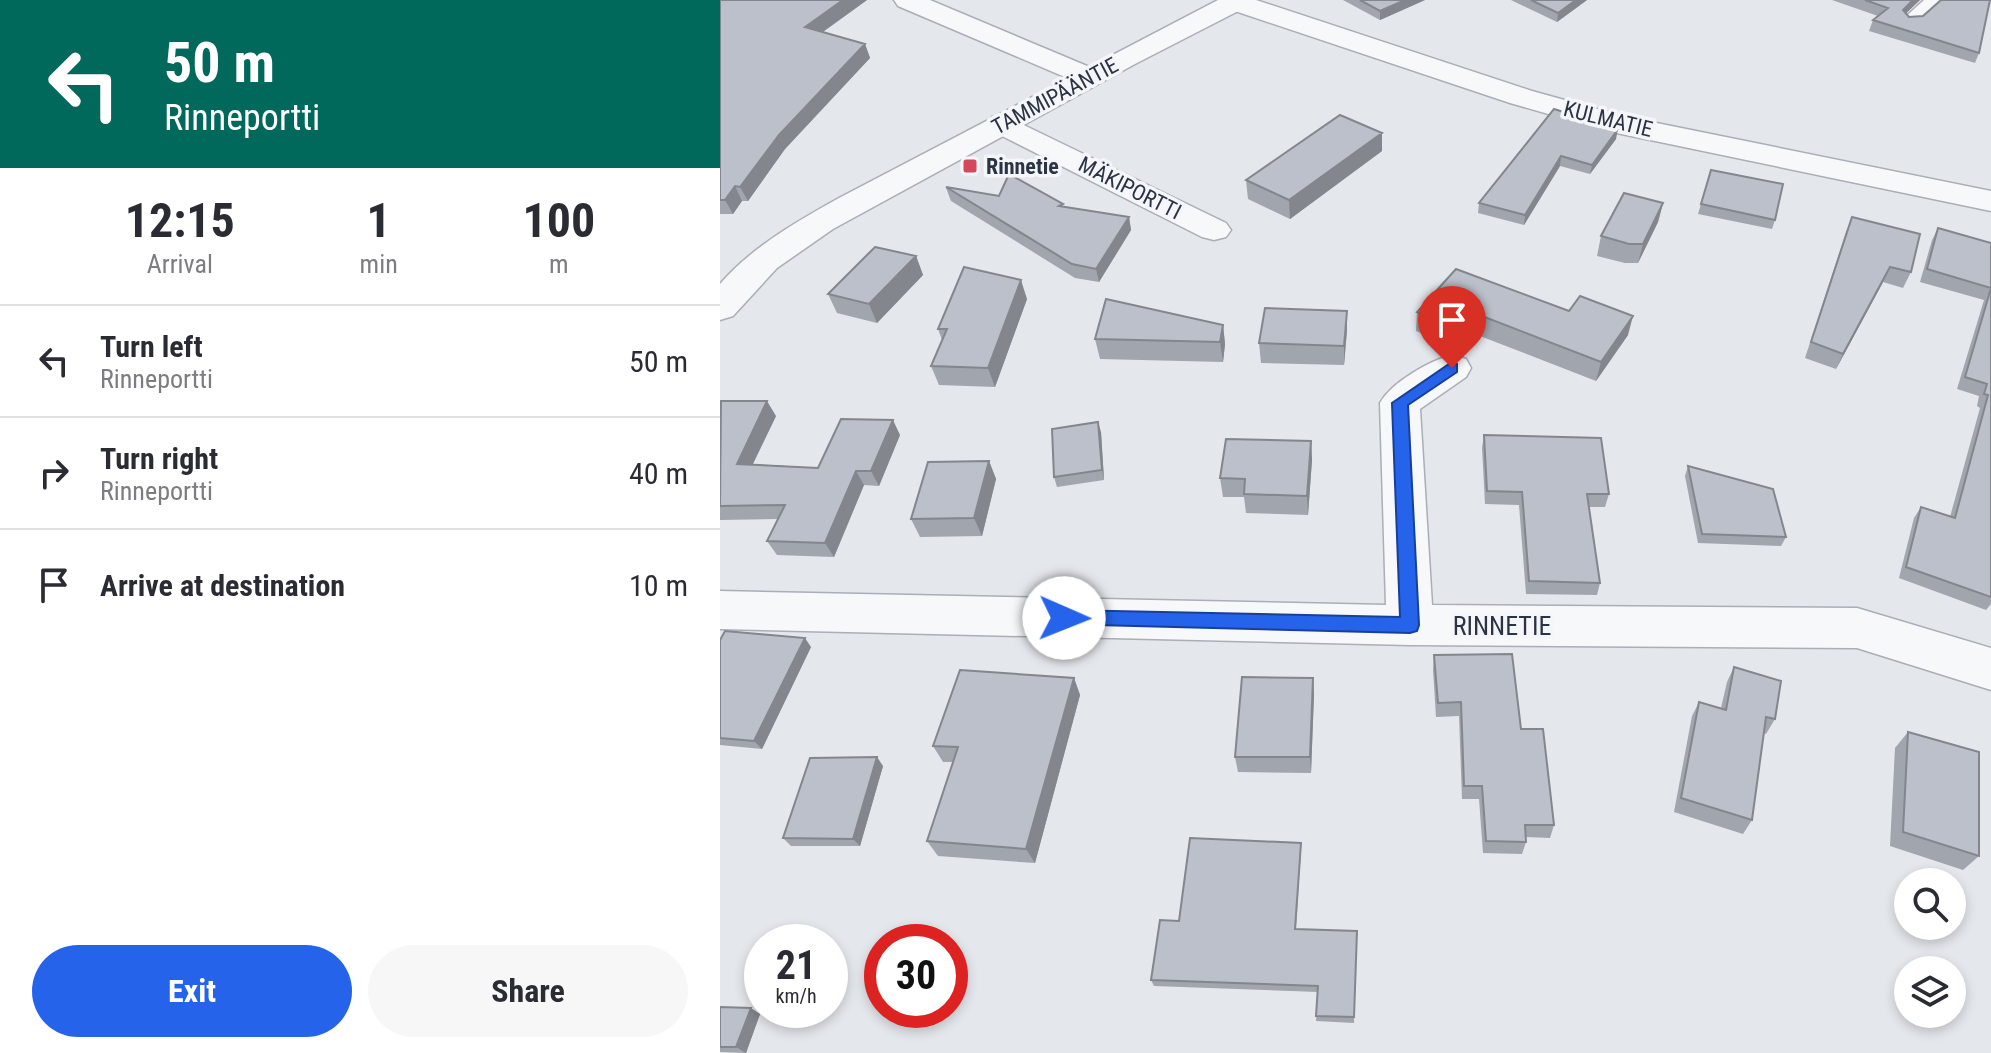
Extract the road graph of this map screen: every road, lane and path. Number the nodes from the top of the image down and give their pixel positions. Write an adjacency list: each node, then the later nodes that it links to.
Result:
1 (907, 0): 5 (street)
2 (1934, 0): 4 (lane)
3 (1237, 1): 5 (street, TAMMIPÄÄNTIE); 7 (street, KULMATIE)
4 (1911, 20)
5 (1089, 77): 6 (street, TAMMIPÄÄNTIE)
6 (1003, 124): 8 (street, MÄKIPORTTI); 9 (street, TAMMIPÄÄNTIE)
7 (1991, 201)
8 (1214, 230)
9 (720, 308)
10 (1452, 368): 12 (street)
11 (720, 610): 12 (street, RINNETIE)
12 (1410, 625): 13 (street, RINNETIE)
13 (1991, 669)

